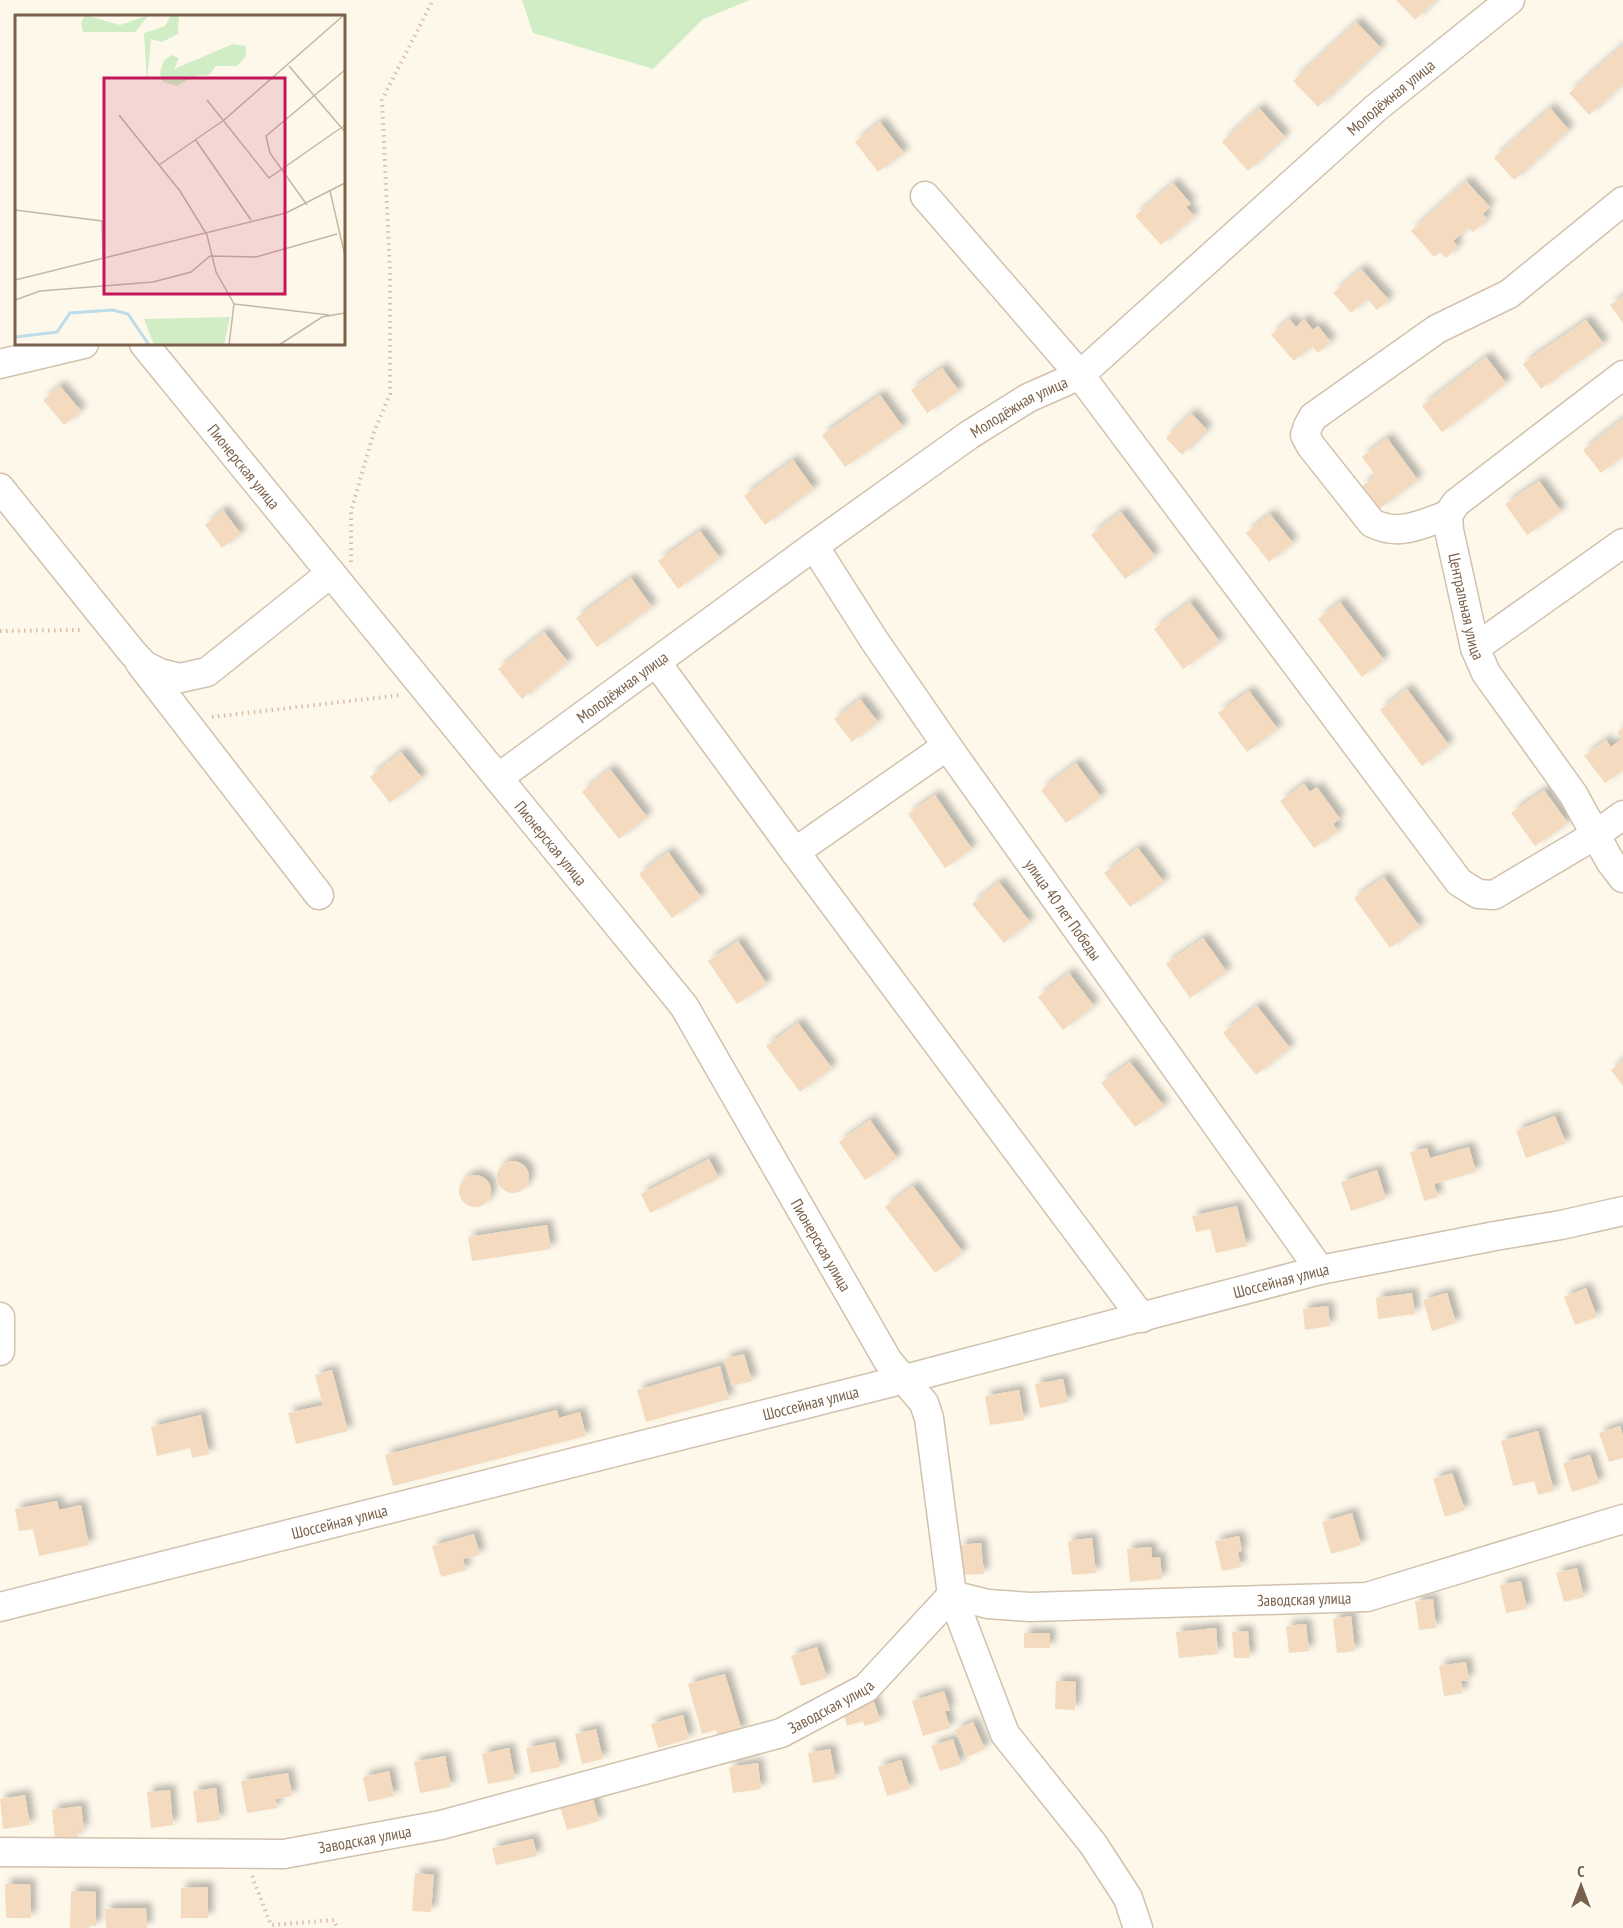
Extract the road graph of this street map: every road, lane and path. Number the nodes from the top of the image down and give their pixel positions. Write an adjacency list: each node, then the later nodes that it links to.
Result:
1 (433, 0): 15 (path)
2 (1510, 0): 8 (street, Молодёжная улица)
3 (925, 196): 8 (street)
4 (1623, 201): 11 (street)
5 (80, 345): 7 (street)
6 (145, 345): 14 (street, Пионерская улица)
7 (0, 364)
8 (1080, 375): 13 (street, Молодёжная улица); 26 (street)
9 (1623, 375): 11 (street)
10 (0, 488): 16 (street)
11 (1449, 515): 18 (street, Центральная улица)
12 (1623, 543): 18 (street)
13 (814, 546): 20 (street, Молодёжная улица); 23 (street, улица 40 лет Победы)
14 (331, 573): 15 (street, Пионерская улица); 19 (street)
15 (352, 598): 21 (street, Пионерская улица)
16 (114, 630): 17 (path); 19 (street)
17 (0, 632)
18 (1475, 648): 26 (street, Центральная улица)
19 (132, 652): 22 (street)
20 (656, 662): 24 (street, Молодёжная улица); 27 (street)
21 (428, 692): 22 (path); 24 (street, Пионерская улица)
22 (184, 720): 29 (street)
23 (946, 746): 27 (street); 31 (street, улица 40 лет Победы)
24 (498, 778): 35 (street, Пионерская улица)
25 (1623, 815): 26 (street)
26 (1596, 834): 28 (street, Центральная улица)
27 (795, 852): 33 (street)
28 (1623, 878)
29 (319, 895)
30 (1623, 1211): 31 (street, Шоссейная улица)
31 (1320, 1270): 33 (street, Шоссейная улица)
32 (0, 1317): 34 (street)
33 (1142, 1318): 35 (street, Шоссейная улица)
34 (0, 1352)
35 (905, 1379): 37 (street, Пионерская улица); 38 (street, Шоссейная улица)
36 (1623, 1519): 37 (street, Заводская улица)
37 (952, 1595): 40 (street, Заводская улица); 42 (street, Пионерская улица)
38 (0, 1607)
39 (0, 1852): 40 (street, Заводская улица)
40 (243, 1853): 41 (path)
41 (337, 1928)
42 (1138, 1928)

